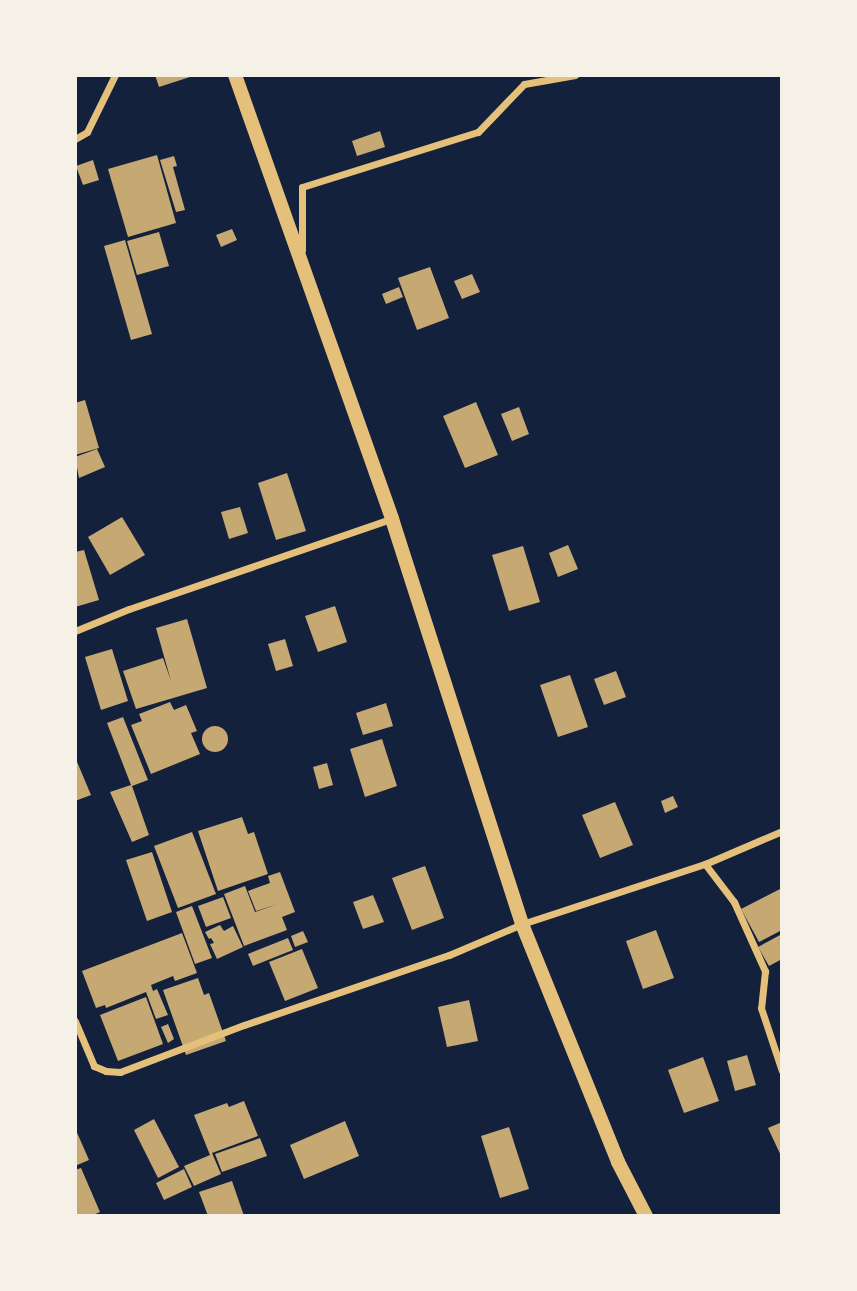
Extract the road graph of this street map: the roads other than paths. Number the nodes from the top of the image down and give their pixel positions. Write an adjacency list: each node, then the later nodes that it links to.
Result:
1 (115, 75): 4 (street)
2 (235, 75): 5 (main road)
3 (575, 75): 5 (street)
4 (75, 139)
5 (302, 261): 6 (main road)
6 (392, 519): 7 (street); 10 (main road)
7 (75, 631)
8 (782, 831): 9 (street)
9 (705, 864): 10 (street); 12 (street)
10 (522, 924): 11 (street); 13 (main road)
11 (75, 1021)
12 (782, 1071)
13 (646, 1216)

